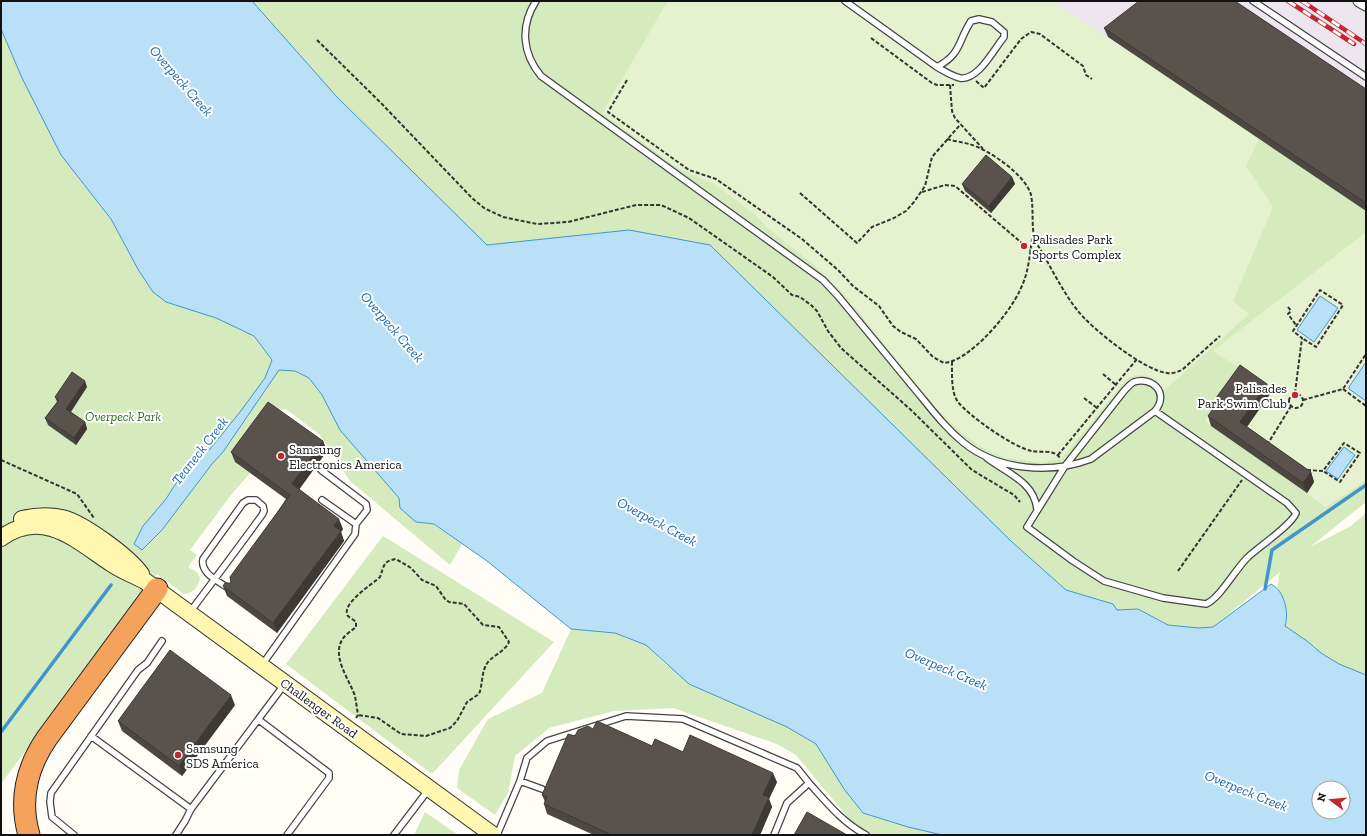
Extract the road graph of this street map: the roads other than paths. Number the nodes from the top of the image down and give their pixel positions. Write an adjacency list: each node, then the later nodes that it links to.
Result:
1 (536, 1): 9 (lane)
2 (845, 1): 6 (lane)
3 (1253, 1): 7 (lane)
4 (1359, 1): 5 (street)
5 (1366, 5)
6 (937, 67): 6 (lane)
7 (1366, 77)
8 (1155, 411): 10 (lane); 10 (lane); 13 (lane)
9 (984, 456): 10 (lane); 13 (lane)
10 (1065, 466): 13 (lane)
11 (321, 470): 14 (lane)
12 (322, 500): 14 (lane)
13 (1037, 509)
14 (356, 524): 22 (lane)
15 (1, 530): 18 (main road, Challenger Road)
16 (1, 538): 18 (main road, Challenger Road)
17 (215, 579): 17 (lane); 19 (lane); 20 (lane)
18 (151, 585): 20 (main road, Challenger Road); 33 (highway)
19 (231, 590)
20 (190, 613): 24 (main road, Challenger Road)
21 (280, 628): 22 (lane)
22 (286, 633): 24 (lane)
23 (162, 641): 27 (lane)
24 (262, 666): 25 (main road, Challenger Road)
25 (286, 683): 26 (lane); 30 (main road, Challenger Road)
26 (259, 720): 32 (lane); 36 (lane)
27 (91, 736): 32 (lane); 34 (lane)
28 (520, 781): 29 (lane); 31 (lane); 39 (lane)
29 (809, 783): 40 (lane); 41 (lane)
30 (430, 788): 37 (lane); 38 (main road, Challenger Road)
31 (542, 788)
32 (191, 809): 35 (lane)
33 (29, 835)
34 (74, 835)
35 (176, 835)
36 (287, 835)
37 (394, 835)
38 (493, 835)
39 (496, 835)
40 (774, 835)
41 (866, 835)

